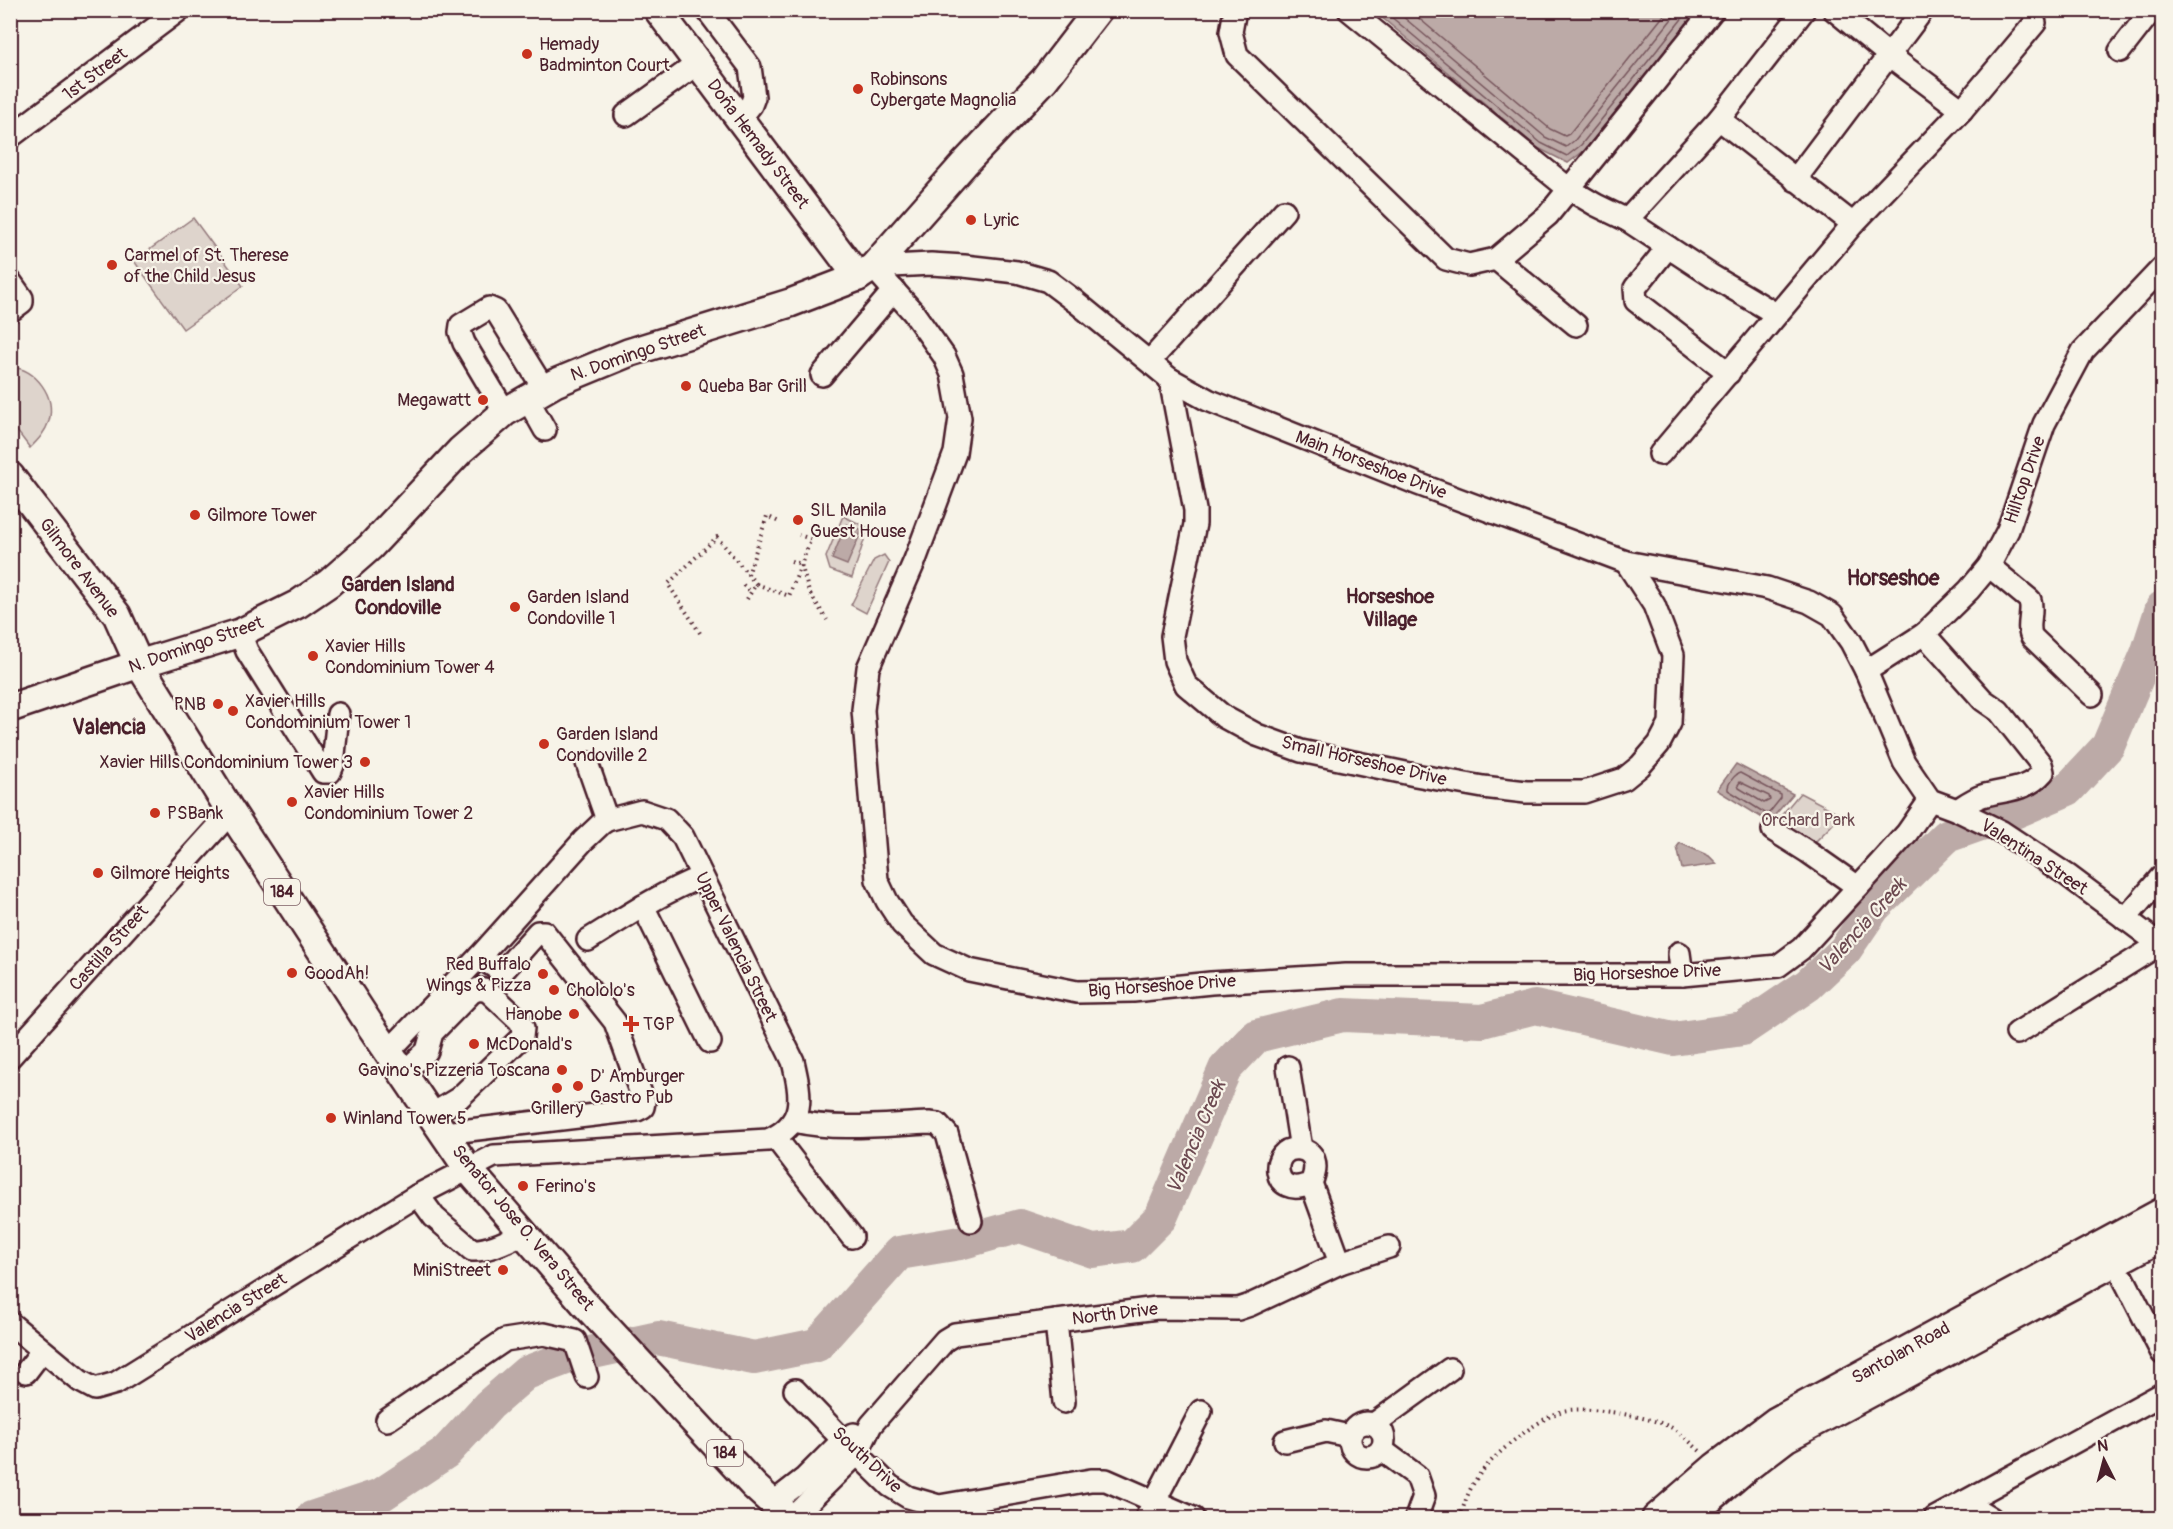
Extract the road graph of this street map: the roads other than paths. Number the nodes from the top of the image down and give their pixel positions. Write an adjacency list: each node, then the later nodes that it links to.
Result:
1 (180, 10): 20 (street, 1st Street)
2 (658, 10): 15 (main road, Doña Hemady Street)
3 (707, 10): 19 (street)
4 (1098, 10): 29 (main road, N. Domingo Street)
5 (1234, 10): 27 (street)
6 (1348, 10): 22 (street)
7 (1713, 10): 22 (street)
8 (1804, 10): 18 (street)
9 (1834, 10): 14 (street)
10 (1923, 10): 14 (street)
11 (2152, 10): 13 (street)
12 (2035, 22): 16 (street)
13 (2120, 51)
14 (1890, 56): 16 (street); 21 (street)
15 (698, 64): 17 (street); 19 (main road, Doña Hemady Street)
16 (1962, 110): 25 (street)
17 (626, 115)
18 (1719, 119): 21 (street); 24 (street)
19 (739, 120): 29 (main road, Doña Hemady Street)
20 (10, 137)
21 (1795, 180): 25 (street)
22 (1569, 189): 24 (street); 27 (street)
23 (1284, 211): 35 (street)
24 (1627, 220): 26 (street)
25 (1853, 224): 33 (street)
26 (1668, 247): 33 (street); 36 (street)
27 (1496, 259): 34 (street)
28 (2163, 268): 44 (street, Hilltop Drive)
29 (866, 272): 31 (street, Big Horseshoe Drive); 35 (street, Main Horseshoe Drive); 39 (main road, N. Domingo Street)
30 (10, 281): 32 (street)
31 (894, 290): 37 (street); 67 (street, Big Horseshoe Drive)
32 (10, 311)
33 (1776, 314): 36 (street)
34 (1576, 325)
35 (1150, 361): 38 (street, Main Horseshoe Drive)
36 (1729, 373): 41 (street)
37 (822, 375)
38 (1170, 379): 43 (street, Main Horseshoe Drive); 43 (street, Small Horseshoe Drive)
39 (525, 400): 40 (street); 45 (main road, N. Domingo Street)
40 (545, 430)
41 (1660, 454)
42 (10, 476): 47 (main road, Gilmore Avenue / 184)
43 (1626, 562): 48 (street, Main Horseshoe Drive)
44 (1989, 566): 46 (street, Hilltop Drive); 49 (street)
45 (240, 633): 47 (main road, N. Domingo Street); 51 (street)
46 (1924, 634): 48 (street, Hilltop Drive); 55 (street)
47 (139, 664): 50 (main road, N. Domingo Street); 54 (main road, Senator Jose O. Vera Street / 184)
48 (1866, 671): 53 (street)
49 (2092, 695)
50 (10, 708)
51 (338, 714)
52 (587, 763): 56 (street)
53 (1930, 800): 55 (street, Valentina Street); 60 (street, Big Horseshoe Drive)
54 (231, 813): 70 (street, Castilla Street); 71 (main road, Senator Jose O. Vera Street / 184)
55 (1966, 815): 62 (street, Valentina Street)
56 (607, 820): 59 (street, Upper Valencia Street); 66 (street, Upper Valencia Street)
57 (1773, 830): 60 (street)
58 (2163, 876): 62 (street)
59 (701, 877): 61 (street); 73 (street, Upper Valencia Street)
60 (1858, 887): 67 (street, Big Horseshoe Drive)
61 (643, 906): 63 (street); 69 (street)
62 (2125, 919): 64 (street, Valentina Street)
63 (588, 940)
64 (2161, 945): 68 (street)
65 (1679, 953): 67 (street)
66 (478, 957): 71 (street, Upper Valencia Street); 74 (street)
67 (1682, 975)
68 (2017, 1033)
69 (710, 1042)
70 (10, 1057)
71 (396, 1062): 74 (main road, Senator Jose O. Vera Street / 184); 74 (street)
72 (1288, 1067): 76 (street)
73 (794, 1120): 75 (street); 81 (street)
74 (438, 1124): 77 (main road, Senator Jose O. Vera Street / 184)
75 (775, 1137): 77 (street); 83 (street)
76 (1301, 1149): 78 (street); 78 (street)
77 (468, 1168): 79 (street, Valencia Street); 82 (main road, Senator Jose O. Vera Street / 184)
78 (1311, 1183): 86 (street)
79 (418, 1195): 82 (street); 91 (street, Valencia Street)
80 (2163, 1212): 90 (main road, Santolan Road)
81 (971, 1221)
82 (524, 1233): 108 (main road, Senator Jose O. Vera Street / 184)
83 (852, 1237)
84 (2163, 1237): 90 (main road, Santolan Road)
85 (1389, 1247): 86 (street, North Drive)
86 (1340, 1263): 88 (street, North Drive)
87 (2124, 1280): 92 (street)
88 (1056, 1321): 98 (street); 104 (street, North Drive)
89 (10, 1323): 91 (street, Valencia Street)
90 (1951, 1338): 111 (main road, Santolan Road); 112 (main road, Santolan Road)
91 (42, 1351): 94 (street)
92 (2163, 1353)
93 (1450, 1369): 101 (street)
94 (27, 1372)
95 (587, 1377): 100 (street)
96 (795, 1390): 104 (street, South Drive)
97 (2163, 1394): 106 (street)
98 (1064, 1402)
99 (1201, 1411): 107 (street)
100 (387, 1420)
101 (1374, 1424): 102 (street); 105 (street)
102 (1349, 1436): 103 (street); 105 (street)
103 (1285, 1441)
104 (850, 1447): 107 (street, South Drive); 108 (street, North Drive)
105 (1382, 1450): 110 (street)
106 (1965, 1502): 113 (street); 114 (street)
107 (1150, 1510): 109 (street, South Drive)
108 (785, 1513)
109 (1193, 1518)
110 (1416, 1518)
111 (1656, 1518)
112 (1688, 1518)
113 (1935, 1518)
114 (1991, 1518)

